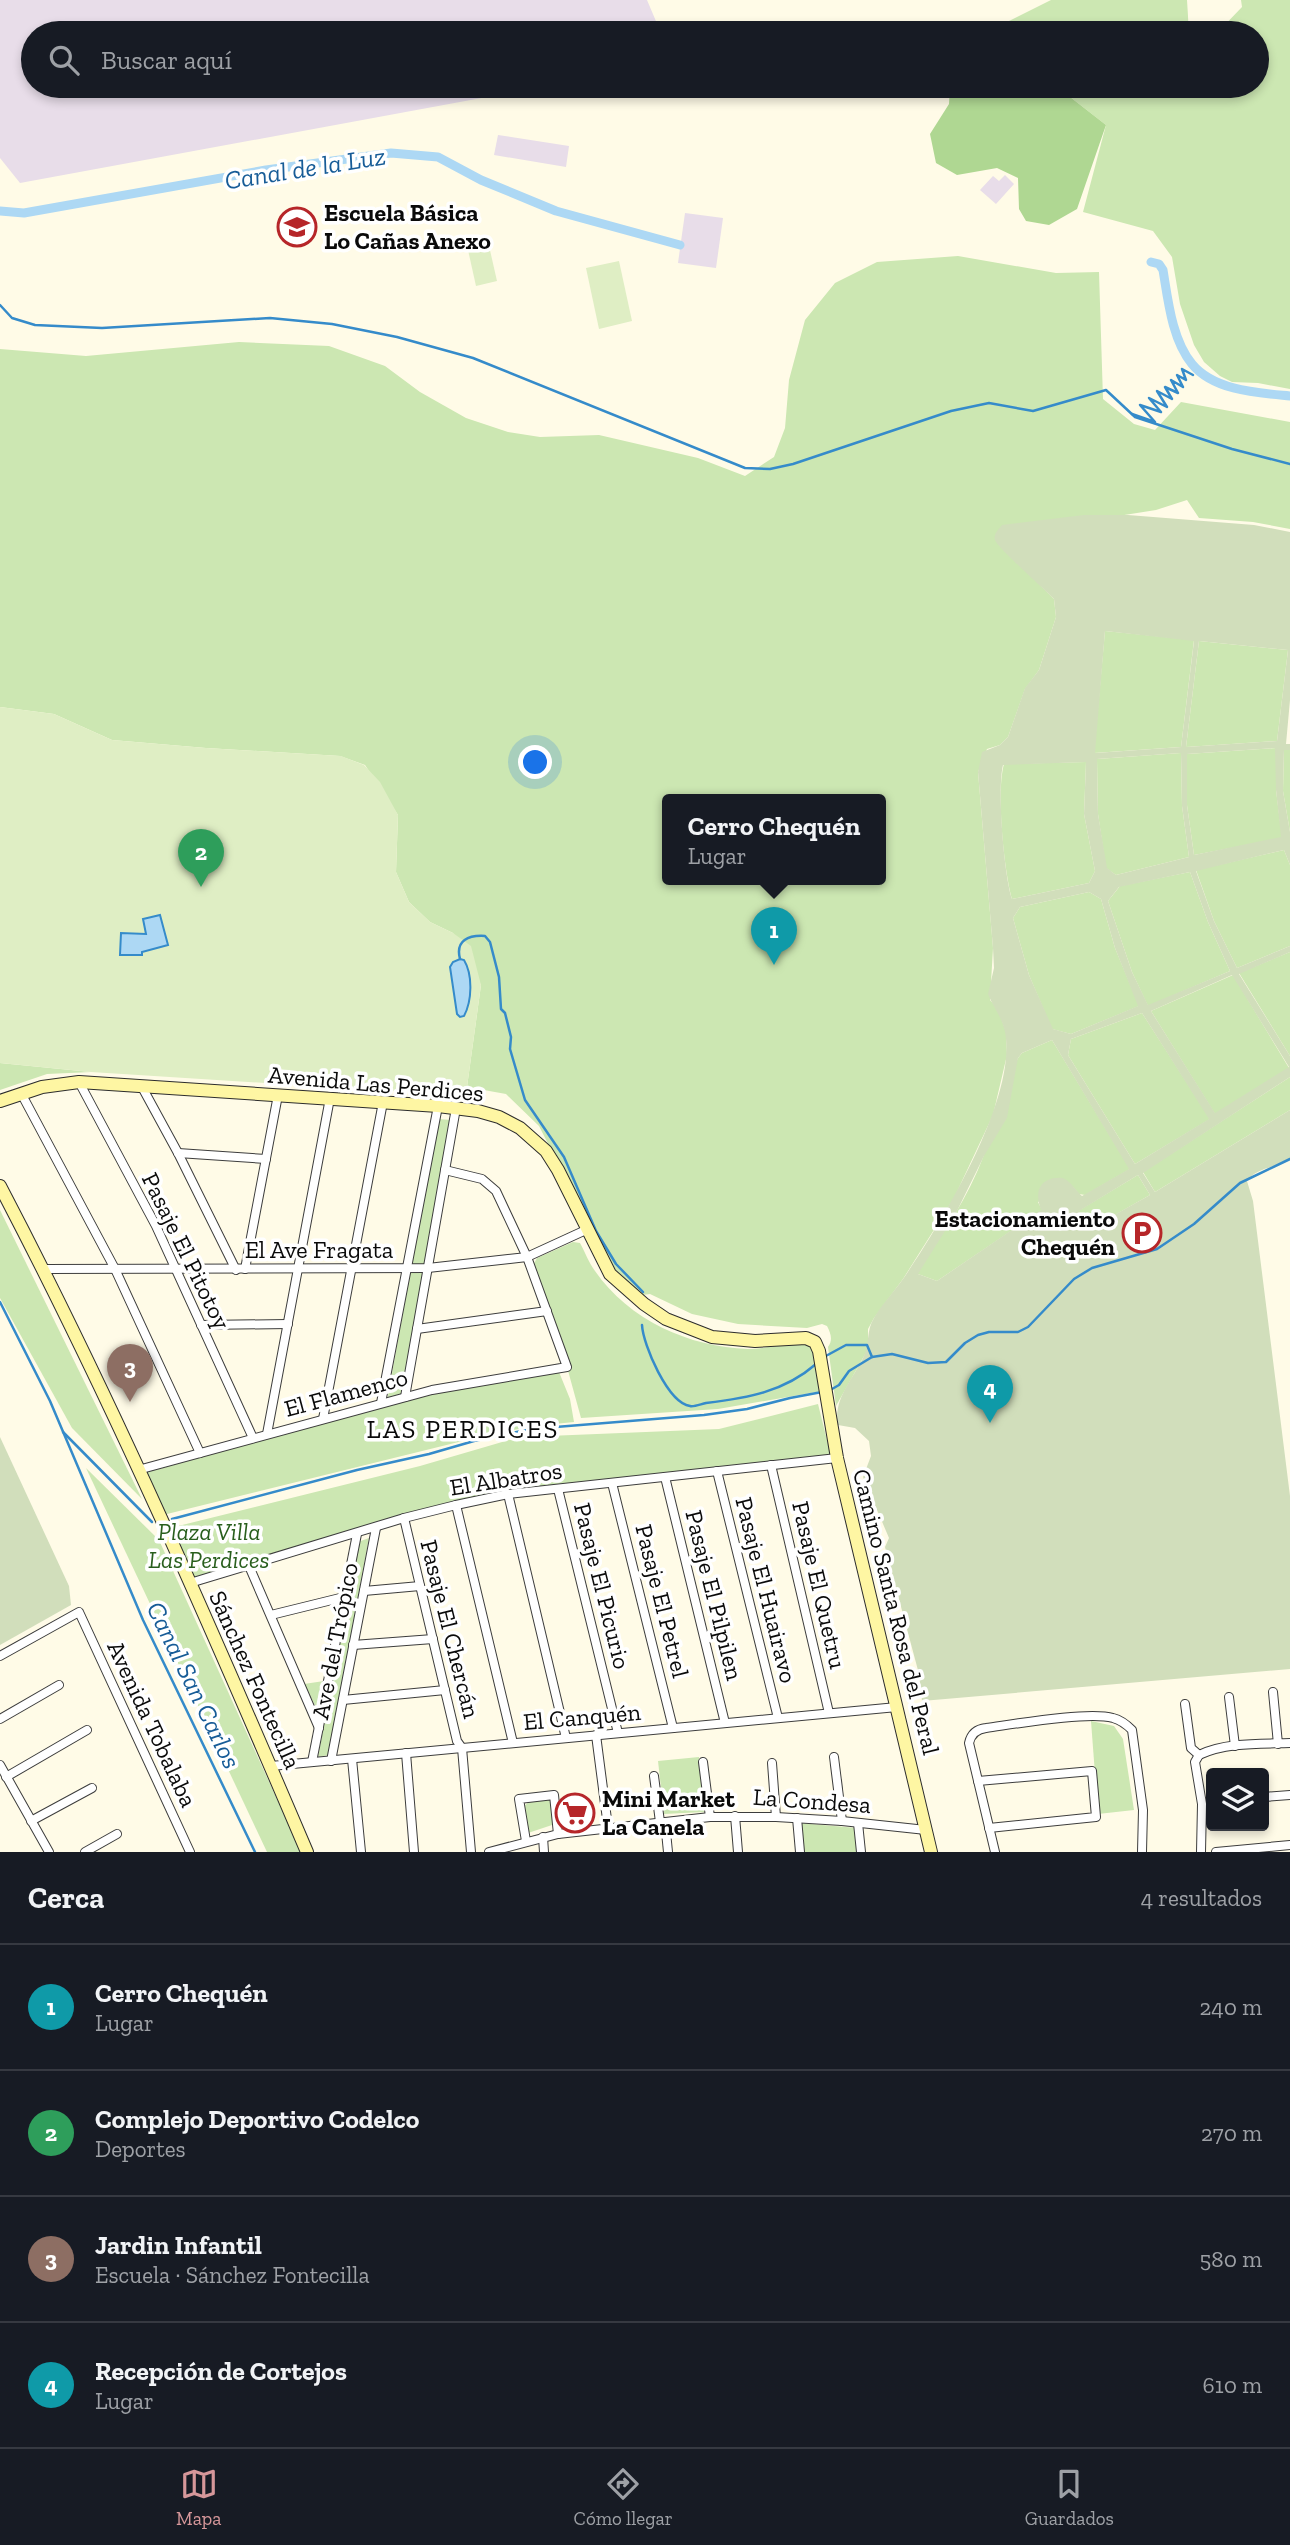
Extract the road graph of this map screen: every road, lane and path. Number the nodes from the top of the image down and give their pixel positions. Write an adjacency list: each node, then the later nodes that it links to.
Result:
1 (79, 1082): 2 (street, Avenida Las Perdices); 3 (street, Avenida Las Perdices); 19 (street, Pasaje El Pitotoy)
2 (142, 1087): 4 (street, Avenida Las Perdices); 10 (street)
3 (21, 1093): 6 (street, Avenida Las Perdices); 18 (street)
4 (278, 1095): 5 (street, Avenida Las Perdices); 11 (street)
5 (330, 1098): 7 (street, Avenida Las Perdices); 21 (street)
6 (0, 1101)
7 (383, 1102): 8 (street, Avenida Las Perdices); 22 (street)
8 (438, 1107): 9 (street, Avenida Las Perdices); 23 (street)
9 (456, 1108): 12 (street); 14 (street, Avenida Las Perdices)
10 (178, 1153): 11 (street); 20 (street)
11 (266, 1159): 20 (street)
12 (445, 1170): 15 (street); 16 (street)
13 (0, 1186): 17 (street, Sánchez Fontecilla)
14 (588, 1229): 15 (street, El Ave Fragata); 28 (street, Avenida Las Perdices)
15 (527, 1257): 16 (street, El Ave Fragata); 24 (street)
16 (428, 1268): 23 (street, El Ave Fragata); 27 (street)
17 (44, 1269): 18 (street, El Ave Fragata); 37 (street, Sánchez Fontecilla)
18 (115, 1269): 19 (street, El Ave Fragata); 34 (street)
19 (175, 1269): 20 (street, El Ave Fragata); 26 (street, Pasaje El Pitotoy)
20 (240, 1270): 21 (street, El Ave Fragata)
21 (298, 1270): 22 (street, El Ave Fragata); 25 (street)
22 (351, 1270): 23 (street, El Ave Fragata); 31 (street)
23 (407, 1270): 30 (street)
24 (547, 1311): 27 (street); 29 (street, El Flamenco)
25 (288, 1324): 26 (street); 32 (street)
26 (201, 1325): 33 (street, Pasaje El Pitotoy)
27 (417, 1329): 29 (street)
28 (824, 1381): 35 (street, Camino Santa Rosa del Peral)
29 (405, 1397): 30 (street, El Flamenco)
30 (381, 1403): 31 (street, El Flamenco)
31 (323, 1419): 32 (street, El Flamenco)
32 (267, 1434): 33 (street, El Flamenco)
33 (253, 1438): 34 (street, El Flamenco)
34 (200, 1453): 37 (street, El Flamenco)
35 (837, 1458): 36 (street, El Albatros); 62 (street, Camino Santa Rosa del Peral)
36 (771, 1465): 38 (street, El Albatros); 63 (street, Pasaje El Quetru)
37 (138, 1470): 48 (street, Sánchez Fontecilla)
38 (717, 1471): 39 (street, El Albatros); 64 (street, Pasaje El Huairavo)
39 (665, 1477): 40 (street, El Albatros); 66 (street, Pasaje El Pilpilen)
40 (612, 1483): 41 (street, El Albatros); 68 (street, Pasaje El Petrel)
41 (558, 1489): 42 (street, El Albatros); 70 (street, Pasaje El Picurio)
42 (508, 1494): 43 (street, El Albatros); 72 (street)
43 (456, 1504): 44 (street, El Albatros); 73 (street)
44 (404, 1518): 45 (street, El Albatros); 49 (street, Pasaje El Chercán)
45 (376, 1528): 46 (street, El Albatros); 50 (street, Ave del Trópico)
46 (358, 1534): 47 (street, El Albatros); 51 (street, Ave del Trópico)
47 (249, 1566): 48 (street, El Albatros); 52 (street)
48 (190, 1583): 87 (street, Sánchez Fontecilla)
49 (420, 1586): 50 (street); 53 (street, Pasaje El Chercán)
50 (364, 1591): 54 (street, Ave del Trópico)
51 (344, 1597): 52 (street); 67 (street, Ave del Trópico)
52 (271, 1615): 67 (street)
53 (433, 1639): 54 (street); 57 (street, Pasaje El Chercán)
54 (354, 1645): 60 (street, Ave del Trópico)
55 (0, 1656): 113 (street, Avenida Tobalaba)
56 (59, 1685): 65 (street)
57 (445, 1690): 60 (street); 77 (street, Pasaje El Chercán)
58 (1273, 1692): 75 (street)
59 (1229, 1697): 76 (street)
60 (343, 1700): 82 (street, Ave del Trópico)
61 (1185, 1704): 79 (street)
62 (897, 1707): 63 (street, El Canquén); 105 (street, Camino Santa Rosa del Peral)
63 (829, 1713): 64 (street, El Canquén)
64 (778, 1718): 66 (street, El Canquén)
65 (0, 1719)
66 (725, 1723): 68 (street, El Canquén)
67 (319, 1728): 83 (street, Ave del Trópico)
68 (673, 1728): 70 (street, El Canquén)
69 (87, 1730): 89 (street)
70 (618, 1733): 71 (street, El Canquén)
71 (596, 1735): 72 (street, El Canquén); 103 (street)
72 (566, 1738): 73 (street, El Canquén)
73 (513, 1743): 77 (street, El Canquén)
74 (1290, 1743): 75 (street)
75 (1278, 1744): 76 (street)
76 (1235, 1746): 79 (street)
77 (462, 1748): 78 (street, El Canquén); 117 (street, Pasaje El Chercán)
78 (406, 1754): 81 (street, El Canquén); 116 (street)
79 (1199, 1755): 94 (street)
80 (834, 1757): 100 (street)
81 (352, 1759): 82 (street, El Canquén); 115 (street)
82 (331, 1760): 83 (street, El Canquén)
83 (312, 1762): 87 (street, El Canquén)
84 (704, 1762): 96 (street)
85 (772, 1763): 97 (street)
86 (0, 1765): 89 (street)
87 (271, 1766): 114 (street, Sánchez Fontecilla)
88 (654, 1776): 101 (street)
89 (6, 1777): 99 (street)
90 (978, 1781): 104 (street); 104 (street); 126 (street)
91 (92, 1788): 99 (street)
92 (1290, 1795): 93 (street)
93 (1269, 1797)
94 (1206, 1803): 127 (street)
95 (734, 1816): 96 (street, La Condesa); 97 (street, La Condesa); 121 (street)
96 (710, 1817): 101 (street, La Condesa)
97 (776, 1817): 98 (street, La Condesa)
98 (797, 1818): 100 (street, La Condesa); 122 (street)
99 (31, 1821): 111 (street)
100 (842, 1821): 102 (street, La Condesa)
101 (662, 1822): 103 (street, La Condesa); 120 (street)
102 (859, 1823): 105 (street, La Condesa); 123 (street)
103 (608, 1828): 107 (street, La Condesa)
104 (989, 1828): 125 (street)
105 (926, 1830): 124 (street, Camino Santa Rosa del Peral)
106 (117, 1834): 112 (street)
107 (558, 1834): 108 (street, La Condesa); 109 (street)
108 (543, 1837): 109 (street, La Condesa); 119 (street)
109 (526, 1841): 118 (street, La Condesa)
110 (1290, 1845): 128 (street)
111 (49, 1852)
112 (85, 1852)
113 (190, 1852)
114 (307, 1852)
115 (361, 1852)
116 (414, 1852)
117 (471, 1852)
118 (489, 1852)
119 (544, 1852)
120 (668, 1852)
121 (737, 1852)
122 (800, 1852)
123 (861, 1852)
124 (931, 1852)
125 (995, 1852)
126 (1142, 1852)
127 (1201, 1852)
128 (1216, 1852)

